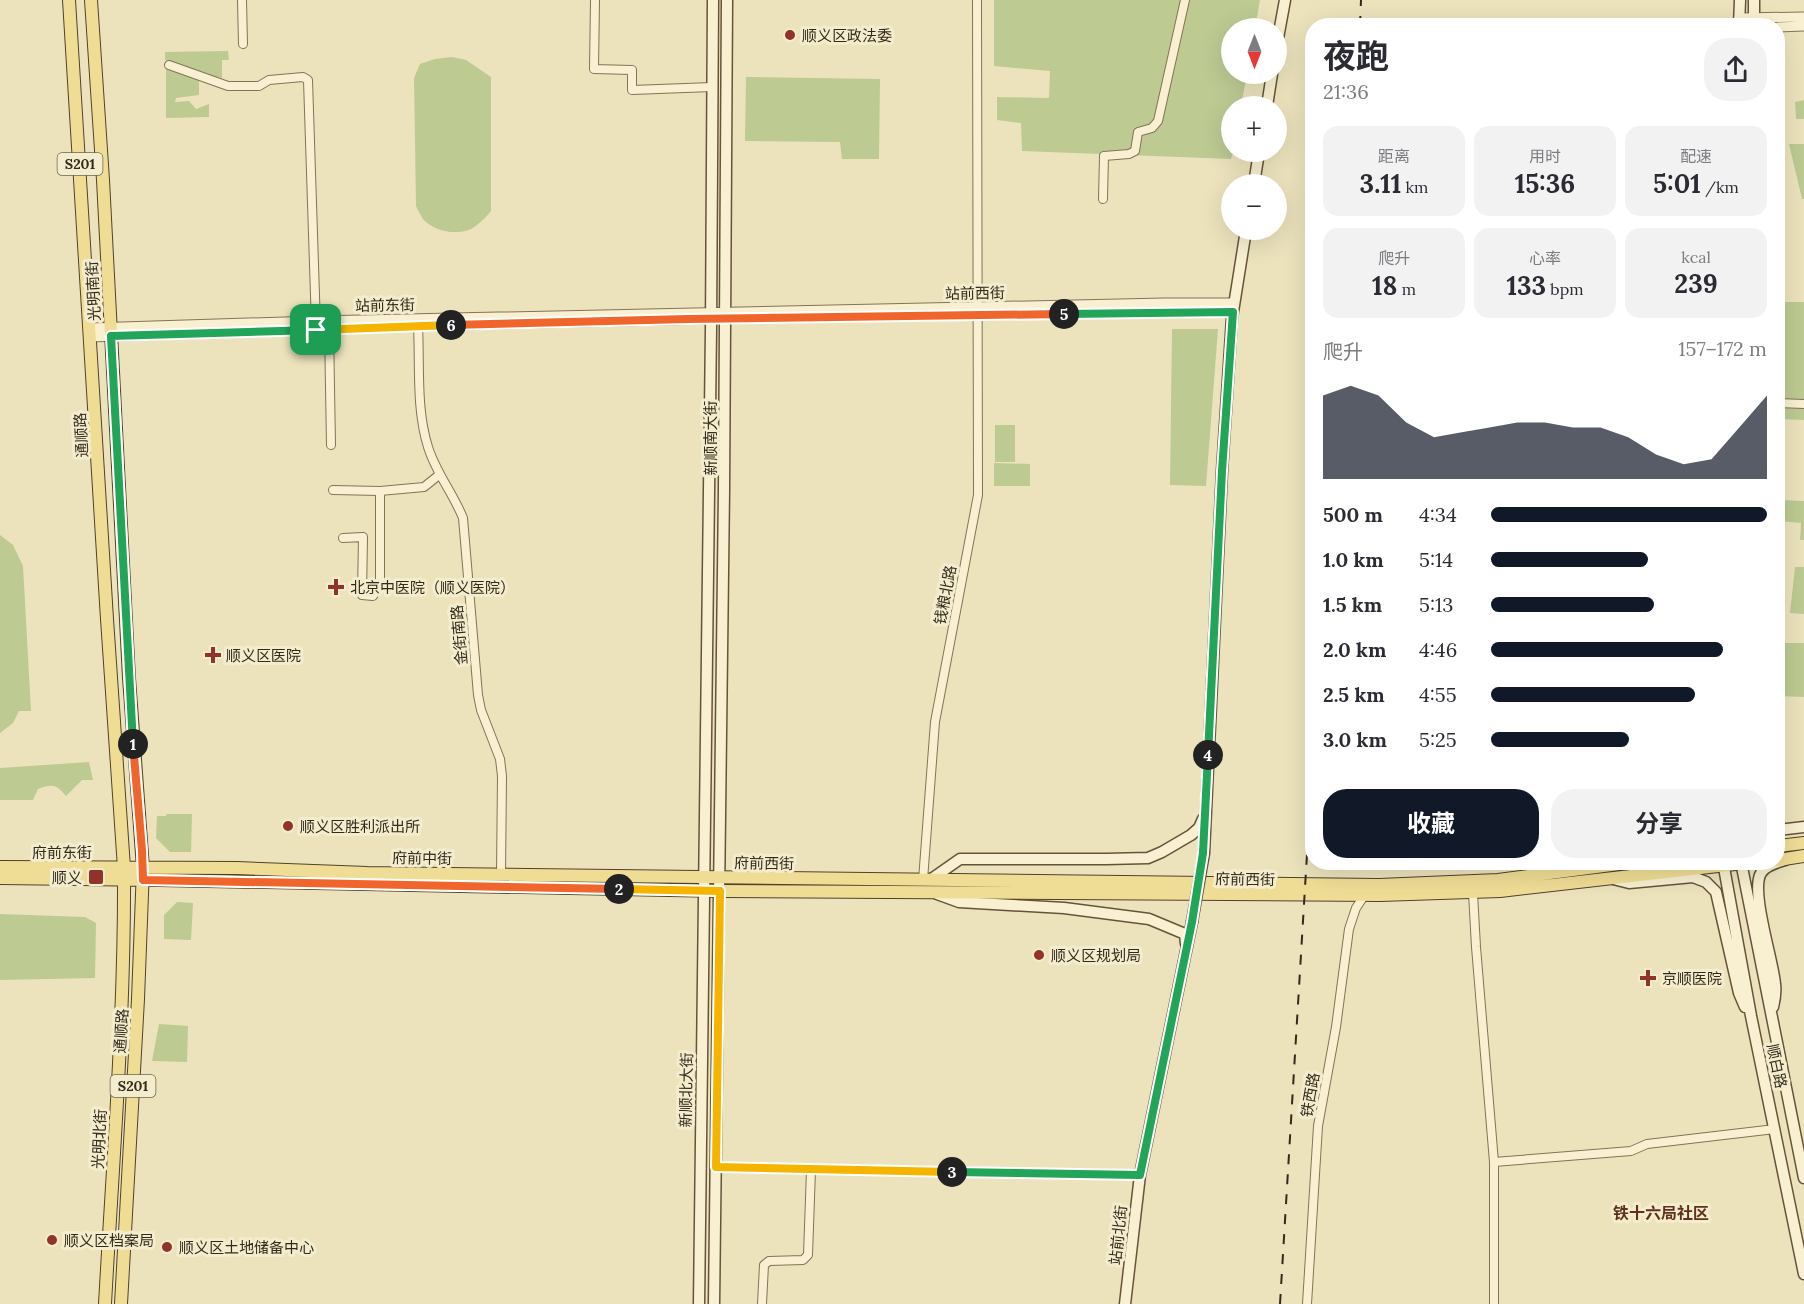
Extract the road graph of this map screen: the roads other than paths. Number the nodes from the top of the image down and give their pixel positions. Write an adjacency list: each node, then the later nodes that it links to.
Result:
1 (69, 0): 30 (main road, 通顺路 / S201)
2 (91, 0): 31 (main road, 光明南街 / S201)
3 (242, 0): 19 (street)
4 (595, 0): 21 (street)
5 (713, 0): 21 (main road, 新顺南大街)
6 (727, 0): 26 (main road, 新顺南大街)
7 (978, 0): 24 (street, 钱粮北路)
8 (1185, 0): 22 (street)
9 (1285, 0): 13 (main road)
10 (1740, 0): 14 (main road)
11 (1754, 0): 15 (main road)
12 (1804, 17): 16 (street)
13 (1282, 18)
14 (1739, 18)
15 (1754, 18)
16 (1785, 19)
17 (1804, 26): 18 (street)
18 (1785, 27)
19 (243, 44)
20 (169, 65): 27 (street)
21 (712, 87): 26 (main road, 新顺南大街)
22 (1103, 199)
23 (1244, 240): 25 (main road)
24 (977, 311): 25 (street, 站前西街); 26 (street, 站前西街); 60 (street, 钱粮北路)
25 (1233, 311): 39 (main road)
26 (718, 316): 27 (street, 站前东街); 28 (street, 站前东街); 56 (main road, 新顺南大街); 57 (main road, 新顺南大街)
27 (316, 326): 29 (street, 站前东街); 31 (street, 站前东街)
28 (418, 326): 29 (street, 站前东街); 35 (street, 金街南路)
29 (329, 329): 34 (street)
30 (90, 332): 31 (street, 站前东街); 53 (main road, 通顺路 / S201)
31 (111, 332): 54 (main road, 光明南街 / S201)
32 (1785, 403): 33 (street)
33 (1804, 404)
34 (331, 445)
35 (439, 475): 37 (street); 55 (street, 金街南路)
36 (333, 490): 37 (street)
37 (380, 491): 38 (street)
38 (343, 538)
39 (1206, 809): 60 (main road); 65 (main road, 站前北街, bridge)
40 (1804, 827): 41 (main road)
41 (1785, 829)
42 (1804, 843): 43 (main road)
43 (1785, 845)
44 (1803, 856): 45 (main road); 46 (main road)
45 (1785, 859)
46 (1785, 862)
47 (0, 867): 53 (main road, 府前东街)
48 (1569, 870): 60 (main road, 府前西街)
49 (1682, 870): 59 (main road, 府前西街)
50 (1737, 870): 66 (main road, 顺白路)
51 (1737, 870): 67 (main road, 顺白路)
52 (1764, 870): 66 (main road)
53 (124, 874): 54 (main road, 府前中街); 58 (main road, 府前东街); 75 (main road, 光明北街 / S201)
54 (143, 874): 55 (main road, 府前中街); 61 (main road, 府前中街); 76 (main road, 通顺路 / S201)
55 (501, 874): 56 (main road, 府前中街)
56 (705, 877): 57 (main road, 府前中街); 61 (main road, 新顺北大街)
57 (720, 877): 60 (main road, 府前西街); 62 (main road, 新顺北大街)
58 (0, 878)
59 (1610, 878): 63 (main road, 府前西街); 67 (main road)
60 (928, 884): 62 (main road, 府前西街); 64 (main road, 府前西街); 65 (main road)
61 (704, 891): 62 (main road, 府前中街); 77 (main road, 新顺北大街)
62 (720, 891): 70 (main road, 新顺北大街)
63 (1473, 892): 64 (main road, 府前西街); 69 (street)
64 (1364, 896): 81 (street, 铁西路)
65 (1187, 948): 72 (main road, 站前北街)
66 (1772, 1016): 73 (main road, 顺白路)
67 (1751, 1017): 68 (main road, 顺白路)
68 (1774, 1129): 69 (street); 74 (main road, 顺白路)
69 (1494, 1162): 82 (street)
70 (716, 1167): 71 (street); 78 (main road, 新顺北大街)
71 (811, 1170): 72 (street); 79 (street)
72 (1140, 1175): 80 (main road, 站前北街)
73 (1804, 1178)
74 (1804, 1274)
75 (105, 1304)
76 (121, 1304)
77 (699, 1304)
78 (714, 1304)
79 (762, 1304)
80 (1125, 1304)
81 (1307, 1304)
82 (1494, 1304)

